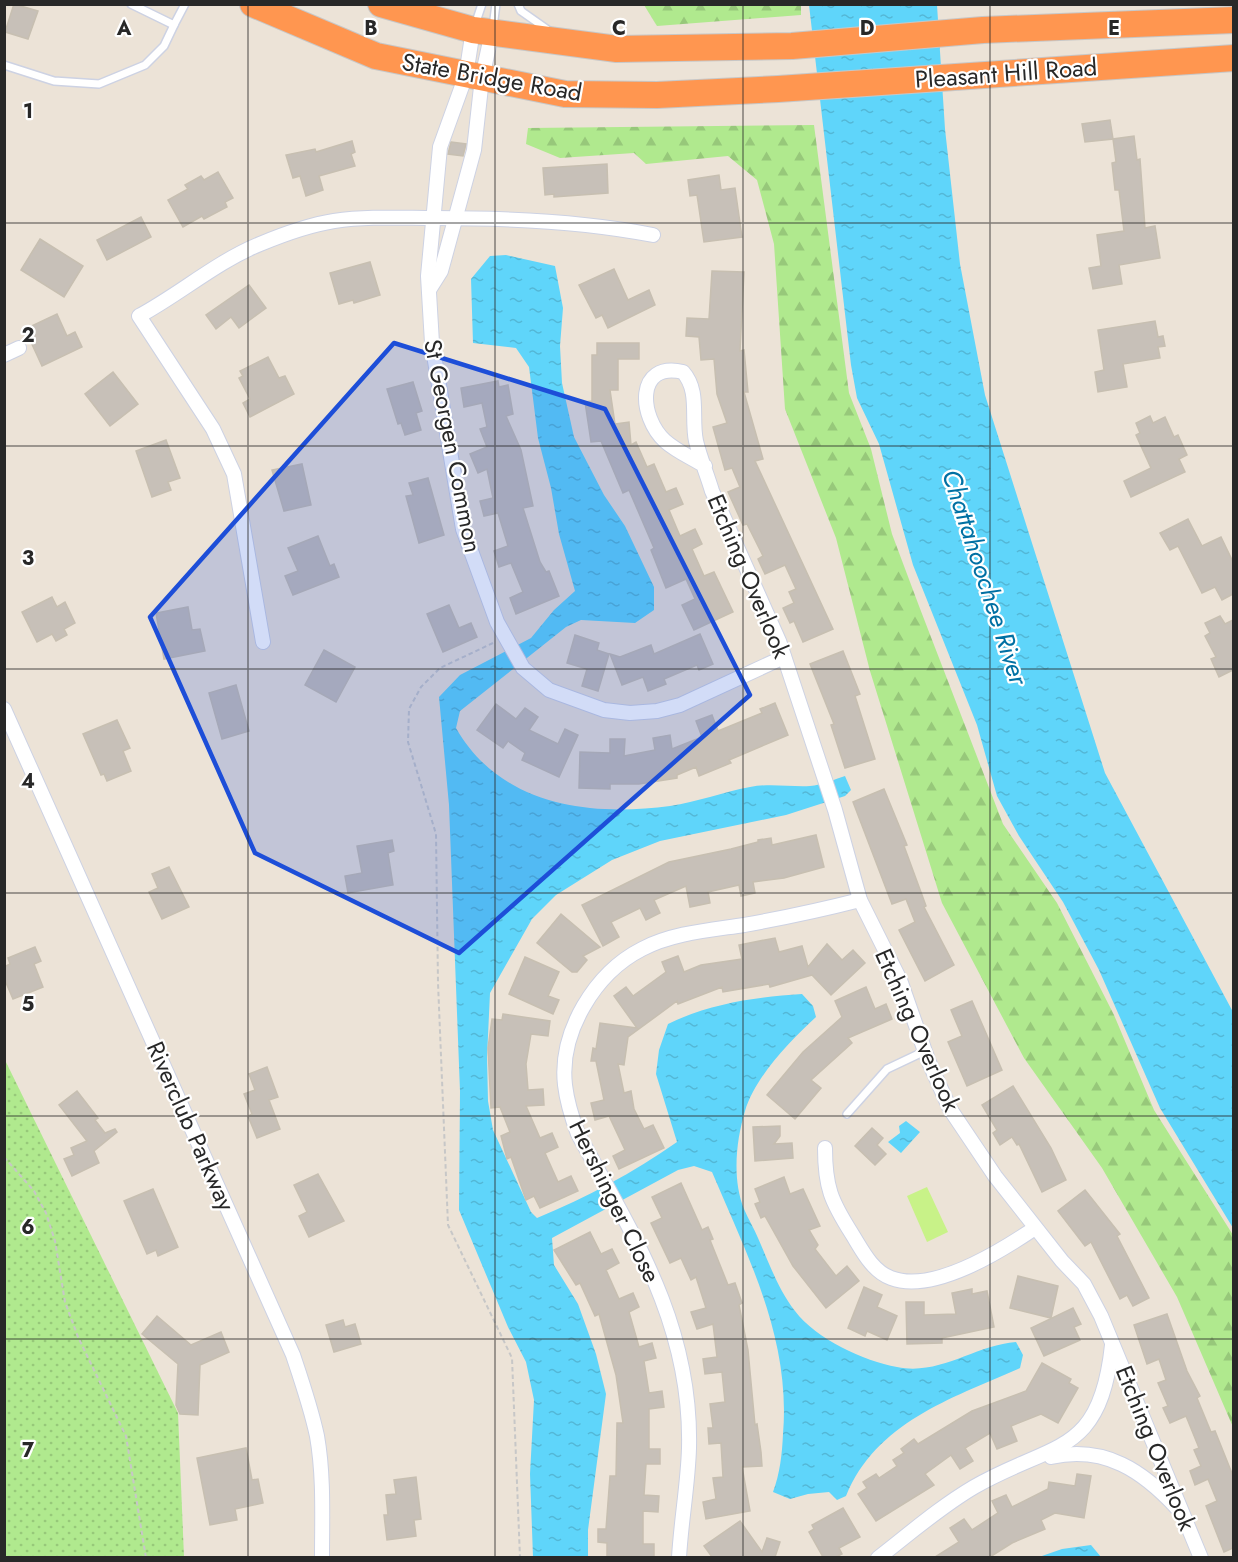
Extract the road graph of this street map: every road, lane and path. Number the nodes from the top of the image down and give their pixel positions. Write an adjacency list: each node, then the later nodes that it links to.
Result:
1 (131, 4): 9 (lane)
2 (185, 4): 9 (lane)
3 (253, 4): 15 (highway, State Bridge Road)
4 (381, 4): 10 (highway, State Bridge Road)
5 (482, 4): 10 (lane)
6 (496, 4): 10 (lane)
7 (518, 4): 11 (lane)
8 (1233, 20): 12 (highway, Pleasant Hill Road)
9 (174, 25): 14 (lane)
10 (482, 31): 11 (highway, State Bridge Road); 15 (street, St Georgen Common); 15 (street, St Georgen Common)
11 (575, 44): 12 (highway, State Bridge Road)
12 (792, 46)
13 (1233, 58): 16 (highway, Pleasant Hill Road)
14 (4, 65)
15 (474, 76): 16 (highway, State Bridge Road); 17 (street, St Georgen Common); 18 (street, St Georgen Common)
16 (778, 89)
17 (435, 218): 18 (street); 20 (street, St Georgen Common); 25 (street)
18 (454, 218): 19 (street); 20 (street, St Georgen Common)
19 (653, 235)
20 (429, 290): 24 (street, St Georgen Common)
21 (19, 348): 22 (street)
22 (4, 355)
23 (705, 466): 23 (street, Etching Overlook); 26 (street, Etching Overlook)
24 (505, 638): 26 (street, St Georgen Common); 39 (path)
25 (263, 642)
26 (784, 657): 28 (street, Etching Overlook)
27 (4, 709): 38 (street, Riverclub Parkway)
28 (860, 900): 29 (street, Etching Overlook); 40 (street, Hershinger Close)
29 (925, 1051): 30 (lane); 33 (street, Etching Overlook)
30 (847, 1114)
31 (825, 1148): 33 (street)
32 (4, 1157): 37 (path)
33 (1035, 1228): 34 (street, Etching Overlook)
34 (1112, 1343): 35 (street); 36 (street, Etching Overlook)
35 (1029, 1462): 36 (street); 41 (street)
36 (1189, 1526): 42 (street, Etching Overlook)
37 (146, 1557)
38 (322, 1557)
39 (520, 1557)
40 (679, 1557)
41 (878, 1557)
42 (1201, 1557)

